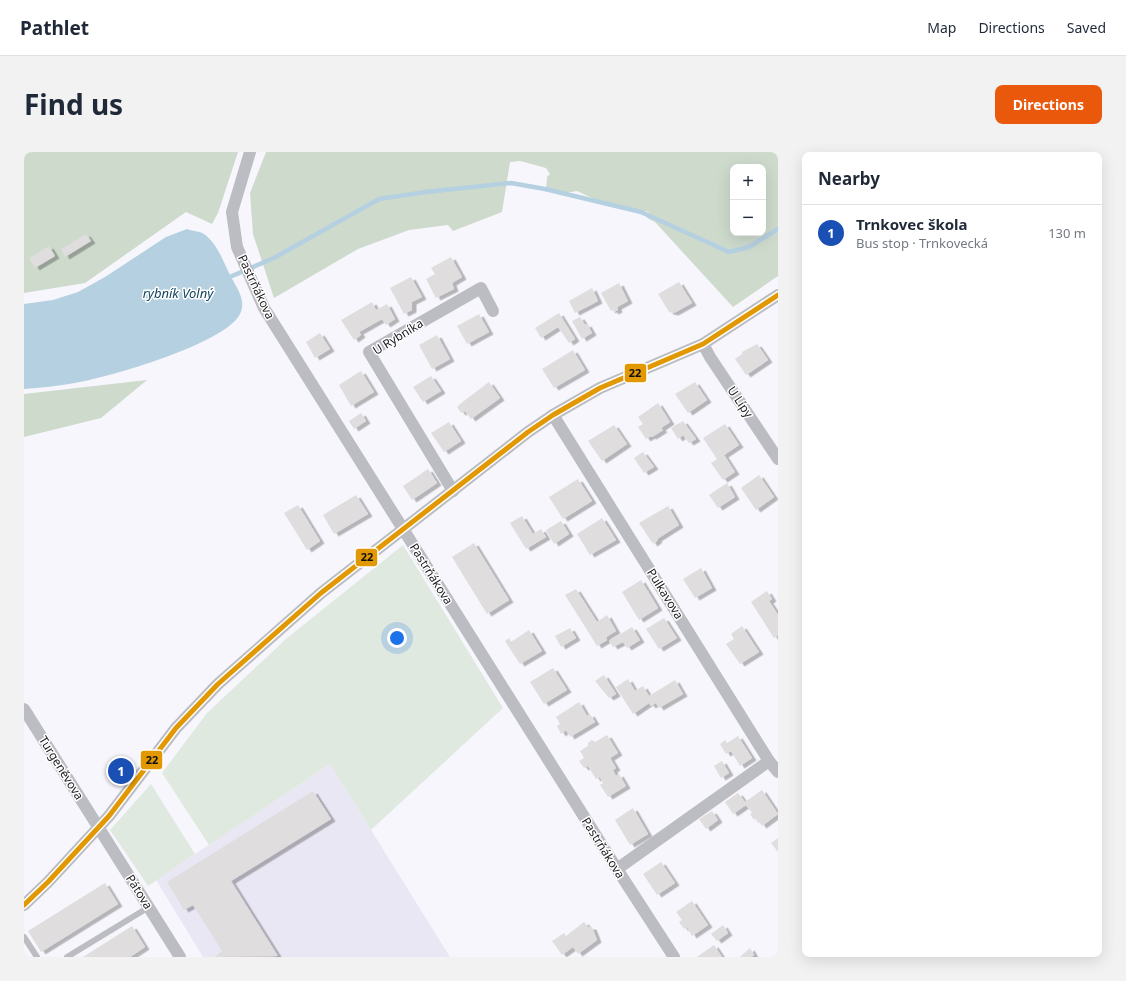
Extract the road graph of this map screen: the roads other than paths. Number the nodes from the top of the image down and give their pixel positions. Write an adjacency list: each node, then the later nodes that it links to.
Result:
1 (250, 152): 8 (street, Pastrňákova)
2 (778, 294): 4 (street)
3 (493, 311): 7 (street, U Rybníka)
4 (703, 344): 5 (street); 6 (street, U Lípy)
5 (553, 415): 7 (street); 10 (street, Pulkavova)
6 (778, 459)
7 (453, 491): 8 (street)
8 (403, 530): 12 (street); 13 (street, Pastrňákova)
9 (24, 709): 12 (street, Turgeněvova)
10 (769, 761): 11 (street, Pulkavova); 13 (street)
11 (778, 772)
12 (98, 828): 14 (street); 15 (street, Pátova)
13 (617, 869): 20 (street, Pastrňákova)
14 (24, 905)
15 (149, 907): 18 (lane); 19 (street, Pátova)
16 (24, 937): 17 (lane)
17 (37, 957)
18 (67, 957)
19 (180, 957)
20 (674, 957)

